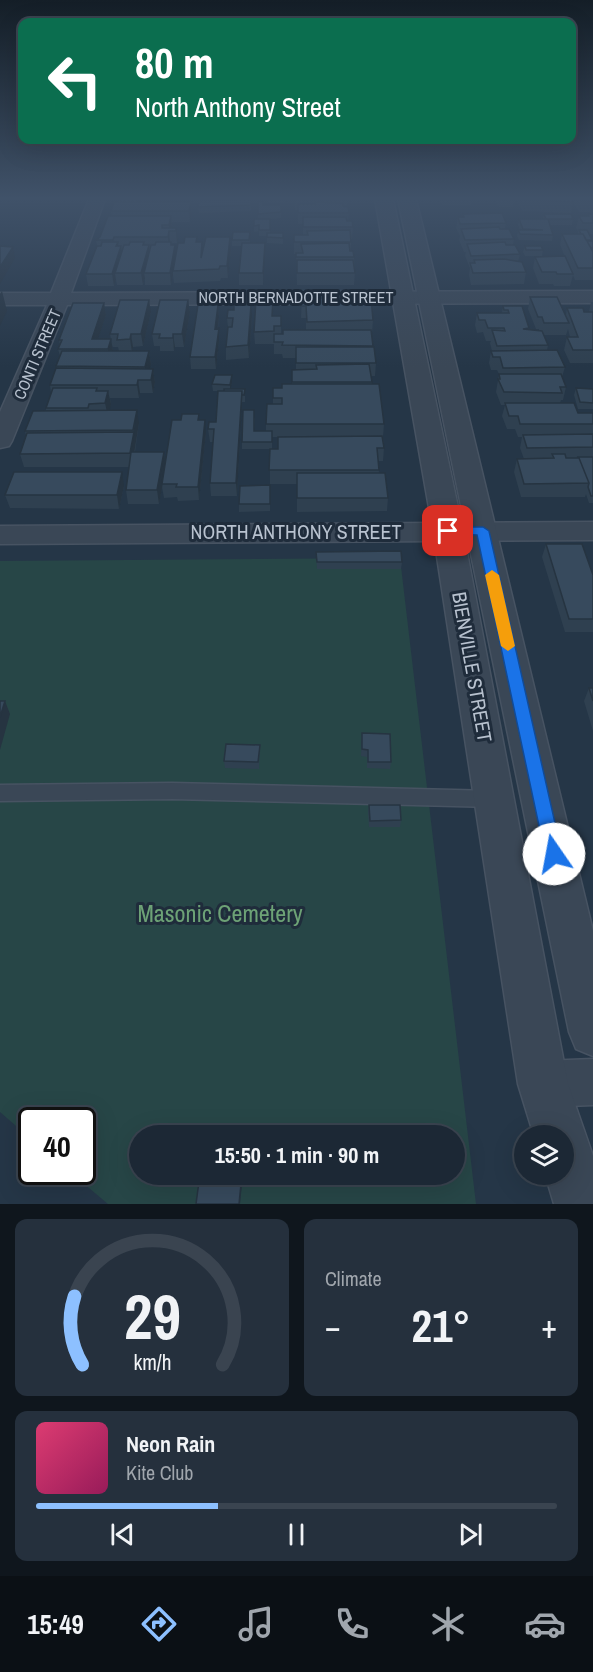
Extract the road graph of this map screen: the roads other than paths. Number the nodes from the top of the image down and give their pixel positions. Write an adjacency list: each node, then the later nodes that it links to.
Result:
1 (76, 255): 7 (street, CONTI STREET)
2 (403, 255): 4 (street, BIENVILLE STREET)
3 (412, 255): 4 (street, BIENVILLE STREET)
4 (416, 296): 5 (street, NORTH BERNADOTTE STREET); 7 (street, NORTH BERNADOTTE STREET); 9 (street, BIENVILLE STREET)
5 (593, 297)
6 (0, 299): 7 (street, NORTH BERNADOTTE STREET)
7 (59, 299): 8 (street, CONTI STREET)
8 (0, 441)
9 (466, 531): 10 (street, NORTH ANTHONY STREET); 11 (street, NORTH ANTHONY STREET); 13 (street, BIENVILLE STREET); 14 (street, BIENVILLE STREET)
10 (593, 531)
11 (0, 534)
12 (0, 794): 13 (lane)
13 (494, 799): 16 (street, BIENVILLE STREET)
14 (593, 1032)
15 (593, 1082): 16 (street)
16 (543, 1083): 17 (street, BIENVILLE STREET)
17 (556, 1125)
18 (574, 1180): 19 (street)
19 (582, 1204)

